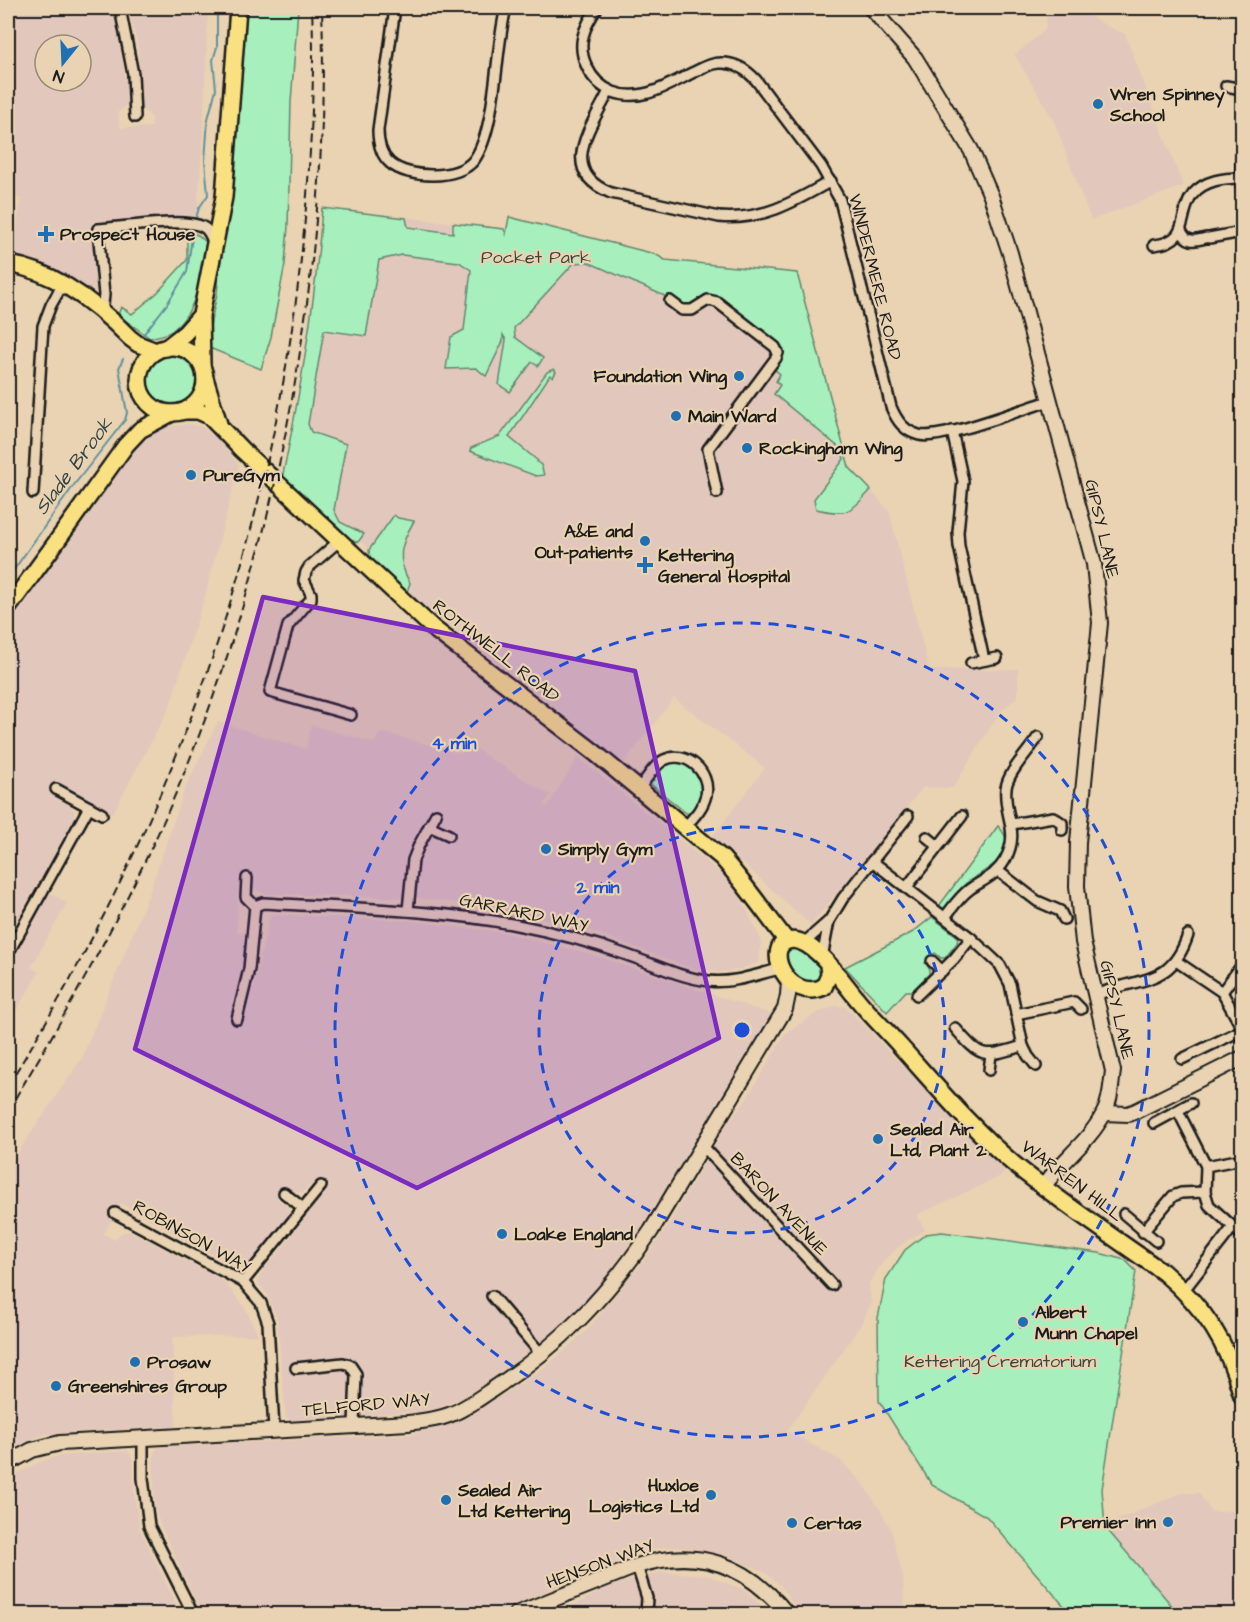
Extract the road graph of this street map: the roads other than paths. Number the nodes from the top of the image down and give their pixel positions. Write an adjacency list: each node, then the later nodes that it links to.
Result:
1 (120, 8): 10 (street)
2 (238, 8): 18 (main road)
3 (395, 8): 4 (street)
4 (506, 8)
5 (596, 8): 9 (street)
6 (871, 8): 30 (street, GIPSY LANE)
7 (1226, 86): 8 (street)
8 (1242, 89)
9 (609, 90): 13 (street, WINDERMERE ROAD); 13 (street)
10 (135, 117)
11 (1242, 134): 12 (street)
12 (1241, 178): 14 (street); 15 (street)
13 (831, 181): 34 (street, WINDERMERE ROAD)
14 (1242, 194)
15 (1181, 230): 16 (street); 17 (street)
16 (1242, 232)
17 (1154, 245)
18 (213, 259): 21 (street); 25 (main road)
19 (8, 264): 20 (main road)
20 (63, 284): 22 (main road); 36 (street)
21 (103, 288): 22 (street); 24 (street)
22 (87, 300): 24 (main road)
23 (670, 301): 35 (street)
24 (102, 313): 26 (main road)
25 (201, 315): 27 (main road); 28 (main road)
26 (134, 344): 27 (main road); 29 (main road)
27 (161, 349): 28 (main road); 29 (main road)
28 (203, 372): 31 (main road); 32 (main road, ROTHWELL ROAD)
29 (140, 387): 31 (main road); 33 (main road)
30 (1050, 401): 34 (street, WINDERMERE ROAD); 83 (street, GIPSY LANE)
31 (178, 412): 32 (main road, ROTHWELL ROAD); 33 (main road)
32 (220, 427): 37 (main road, ROTHWELL ROAD)
33 (140, 430): 38 (main road)
34 (951, 431): 40 (street)
35 (717, 493)
36 (33, 494)
37 (339, 541): 42 (street); 45 (main road, ROTHWELL ROAD)
38 (8, 608)
39 (997, 658): 40 (street)
40 (984, 660): 41 (street)
41 (971, 663)
42 (351, 715)
43 (1038, 737): 51 (street)
44 (56, 789): 46 (street)
45 (639, 789): 53 (main road, ROTHWELL ROAD); 53 (street)
46 (89, 807): 47 (street); 71 (street)
47 (102, 814)
48 (436, 814): 52 (street)
49 (908, 816): 58 (street)
50 (962, 816): 57 (street)
51 (1012, 824): 54 (street); 59 (street)
52 (429, 826): 55 (street); 63 (street)
53 (685, 827): 70 (main road, ROTHWELL ROAD)
54 (1062, 830)
55 (449, 835)
56 (927, 837): 57 (street)
57 (938, 846): 61 (street)
58 (872, 861): 61 (street); 66 (street)
59 (998, 871): 64 (street); 65 (street)
60 (247, 878): 62 (street)
61 (906, 888): 65 (street)
62 (255, 906): 63 (street, GARRARD WAY); 89 (street)
63 (408, 910): 77 (street, GARRARD WAY)
64 (1063, 910)
65 (945, 917): 68 (street)
66 (829, 921): 69 (street); 74 (street)
67 (1188, 935): 73 (street)
68 (971, 938): 76 (street); 88 (street)
69 (804, 943): 70 (main road); 74 (main road)
70 (783, 946): 77 (main road)
71 (8, 947)
72 (932, 961): 76 (street)
73 (1176, 961): 81 (street); 83 (street)
74 (825, 962): 78 (main road); 85 (main road, WARREN HILL)
75 (1242, 965): 81 (street)
76 (942, 971): 82 (street)
77 (785, 975): 79 (main road); 86 (street, TELFORD WAY)
78 (825, 987): 79 (main road); 85 (main road, WARREN HILL)
79 (807, 990): 86 (street, TELFORD WAY)
80 (1077, 992): 84 (street)
81 (1222, 992): 91 (street)
82 (917, 995)
83 (1095, 996): 100 (street, GIPSY LANE)
84 (1074, 1002): 87 (street); 88 (street)
85 (860, 1004): 106 (main road, WARREN HILL)
86 (785, 1009): 102 (street, TELFORD WAY)
87 (1081, 1009)
88 (1016, 1014): 92 (street)
89 (237, 1020)
90 (955, 1028): 93 (street)
91 (1242, 1029): 95 (street)
92 (1023, 1046): 93 (street); 96 (street)
93 (991, 1055): 97 (street)
94 (1242, 1058): 100 (street)
95 (1182, 1059)
96 (1036, 1066)
97 (989, 1070)
98 (1191, 1103): 99 (street)
99 (1178, 1111): 101 (street); 104 (street)
100 (1104, 1113): 106 (street, GIPSY LANE)
101 (1154, 1123)
102 (702, 1145): 117 (street, BARON AVENUE); 120 (street, TELFORD WAY)
103 (1242, 1159): 104 (street)
104 (1206, 1166): 107 (street)
105 (321, 1186): 109 (street)
106 (1043, 1187): 118 (main road, WARREN HILL)
107 (1205, 1192): 112 (street); 113 (street)
108 (284, 1193): 109 (street)
109 (303, 1208): 116 (street)
110 (116, 1213): 116 (street, ROBINSON WAY)
111 (1124, 1214): 113 (street)
112 (1233, 1227): 114 (street); 118 (street)
113 (1143, 1232): 115 (street)
114 (1242, 1235)
115 (1156, 1241)
116 (243, 1282): 124 (street, ROBINSON WAY)
117 (832, 1285)
118 (1184, 1290): 122 (main road, WARREN HILL)
119 (492, 1296): 120 (street)
120 (542, 1355): 123 (street, TELFORD WAY)
121 (296, 1368): 123 (street)
122 (1242, 1396)
123 (354, 1425): 124 (street, TELFORD WAY)
124 (274, 1430): 125 (street, TELFORD WAY)
125 (143, 1437): 126 (street, TELFORD WAY); 129 (street)
126 (8, 1463)
127 (637, 1566): 128 (street, HENSON WAY); 131 (street); 132 (street, HENSON WAY)
128 (537, 1611): 130 (street, HENSON WAY)
129 (193, 1614)
130 (516, 1614)
131 (646, 1614)
132 (787, 1614)

